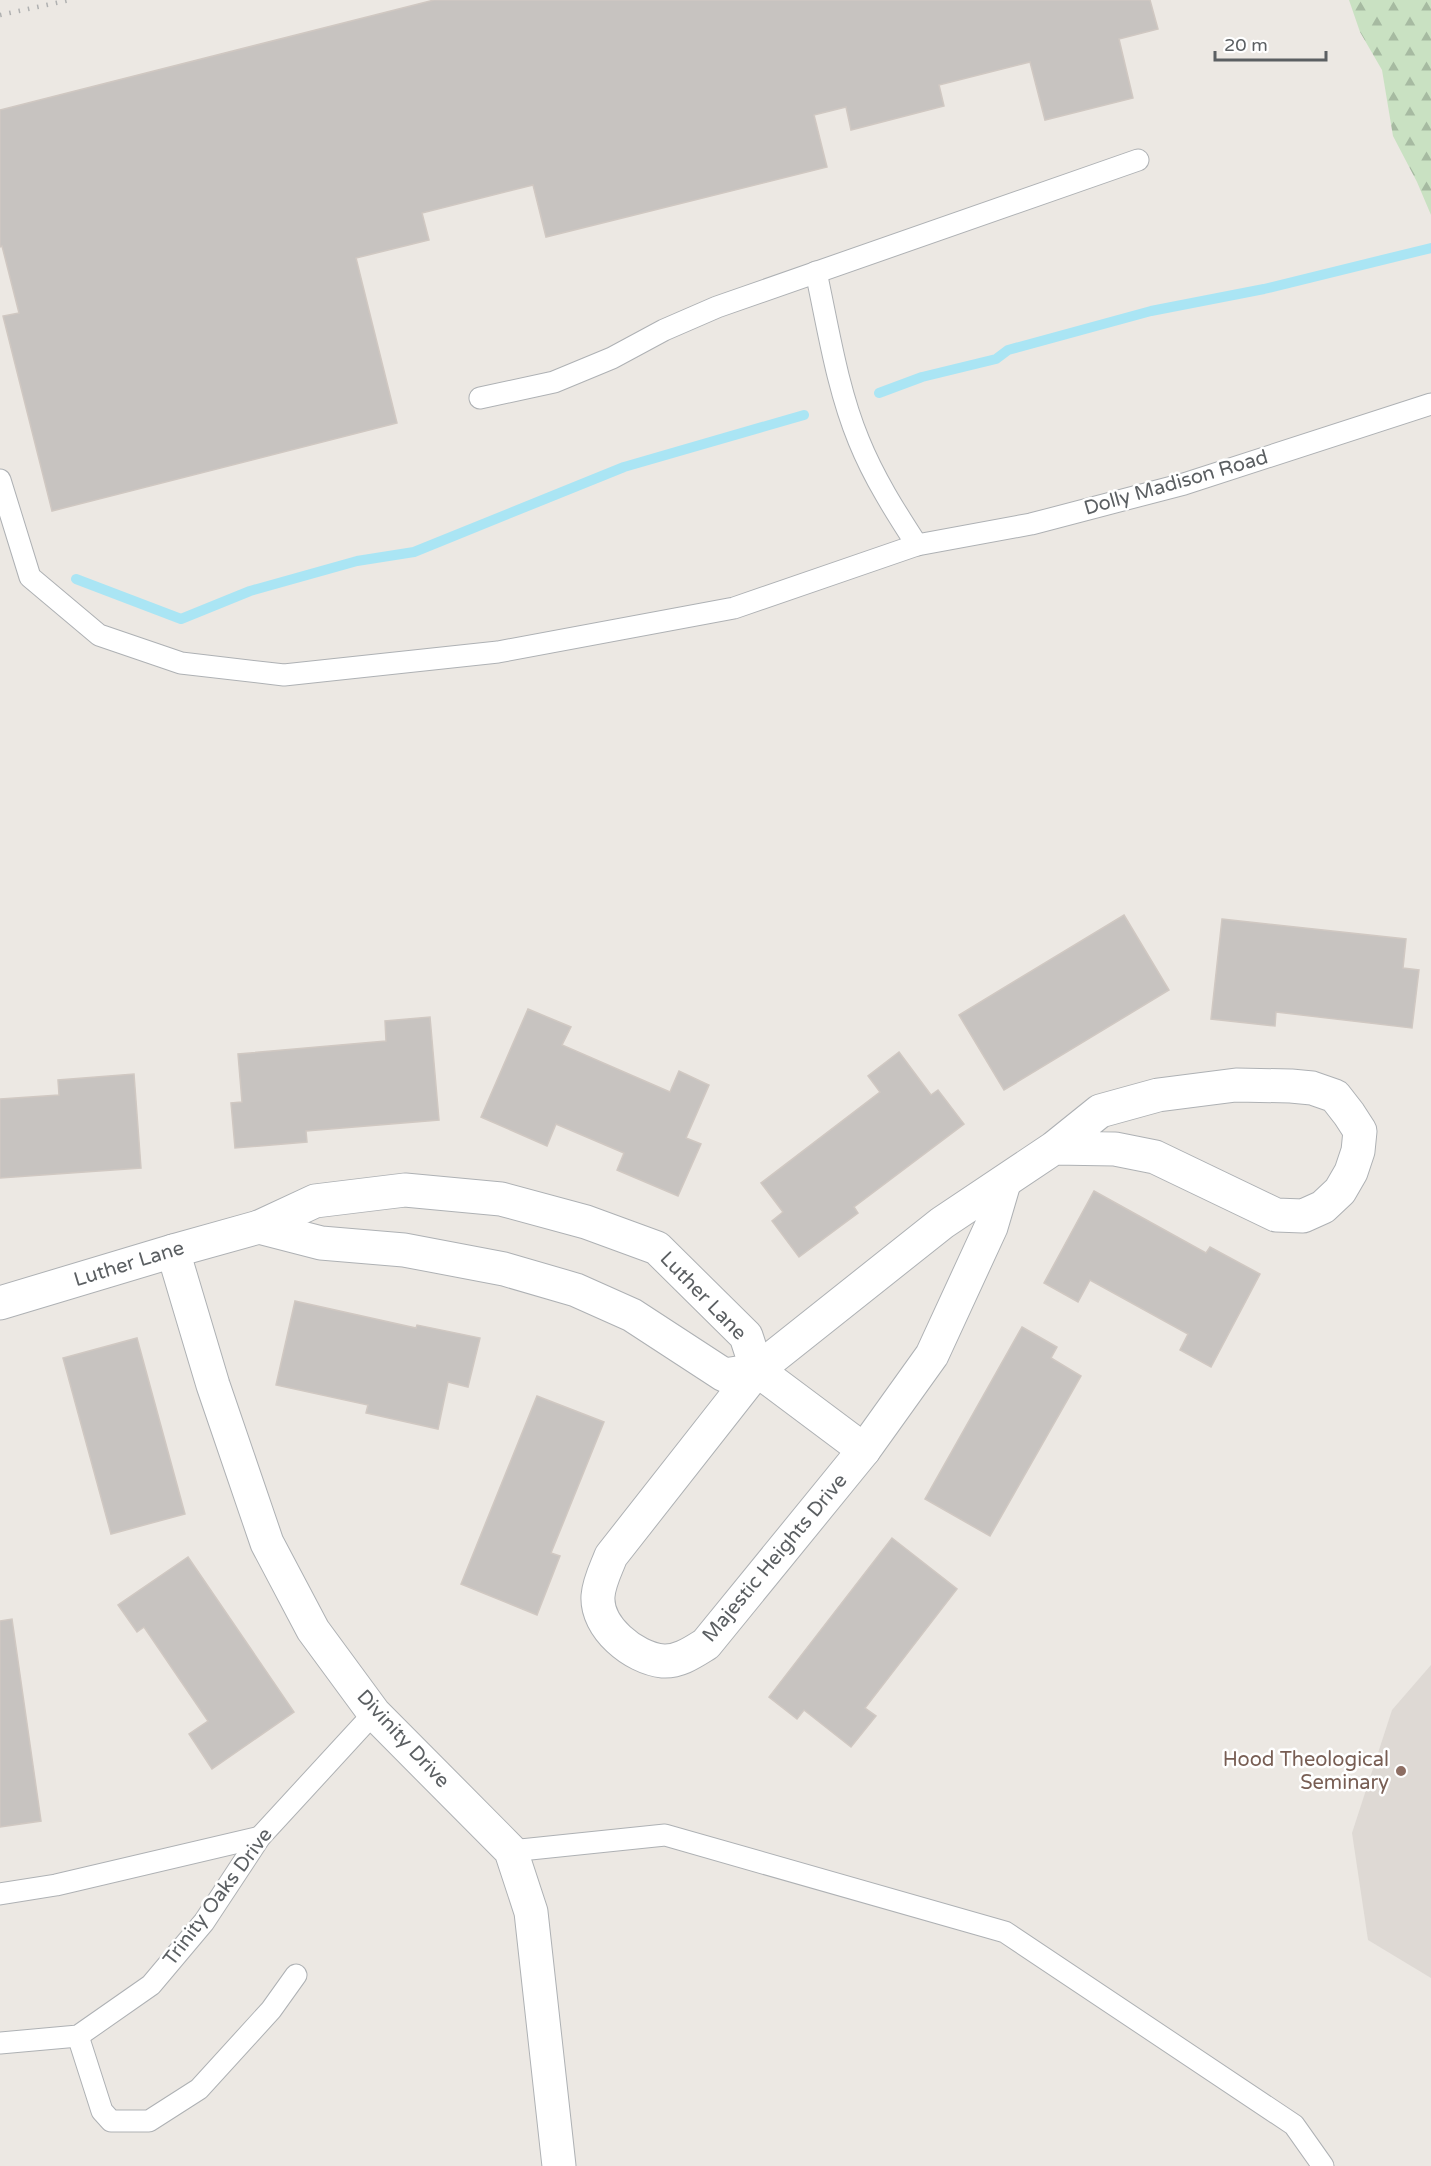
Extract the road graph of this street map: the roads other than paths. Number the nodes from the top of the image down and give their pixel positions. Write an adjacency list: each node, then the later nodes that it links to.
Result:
1 (1138, 160): 2 (lane)
2 (816, 272): 3 (lane); 6 (lane)
3 (480, 398)
4 (1431, 404): 6 (lane, Dolly Madison Road)
5 (1, 485): 6 (lane, Dolly Madison Road)
6 (917, 545)
7 (1054, 1148): 7 (street, Majestic Heights Drive); 8 (street, Majestic Heights Drive)
8 (1004, 1183): 12 (street, Majestic Heights Drive); 13 (street, Majestic Heights Drive)
9 (259, 1227): 10 (street, Luther Lane); 12 (street, Luther Lane); 12 (street, Luther Lane)
10 (173, 1251): 11 (street, Luther Lane); 14 (street, Divinity Drive)
11 (0, 1303)
12 (757, 1370): 13 (street); 13 (street, Majestic Heights Drive)
13 (864, 1450)
14 (374, 1713): 15 (lane, Trinity Oaks Drive); 16 (street, Divinity Drive)
15 (261, 1838): 17 (lane); 19 (lane, Trinity Oaks Drive)
16 (511, 1851): 21 (street, Divinity Drive); 22 (lane)
17 (0, 1894)
18 (296, 1975): 19 (lane)
19 (78, 2036): 20 (lane)
20 (0, 2043)
21 (559, 2166)
22 (1323, 2166)

